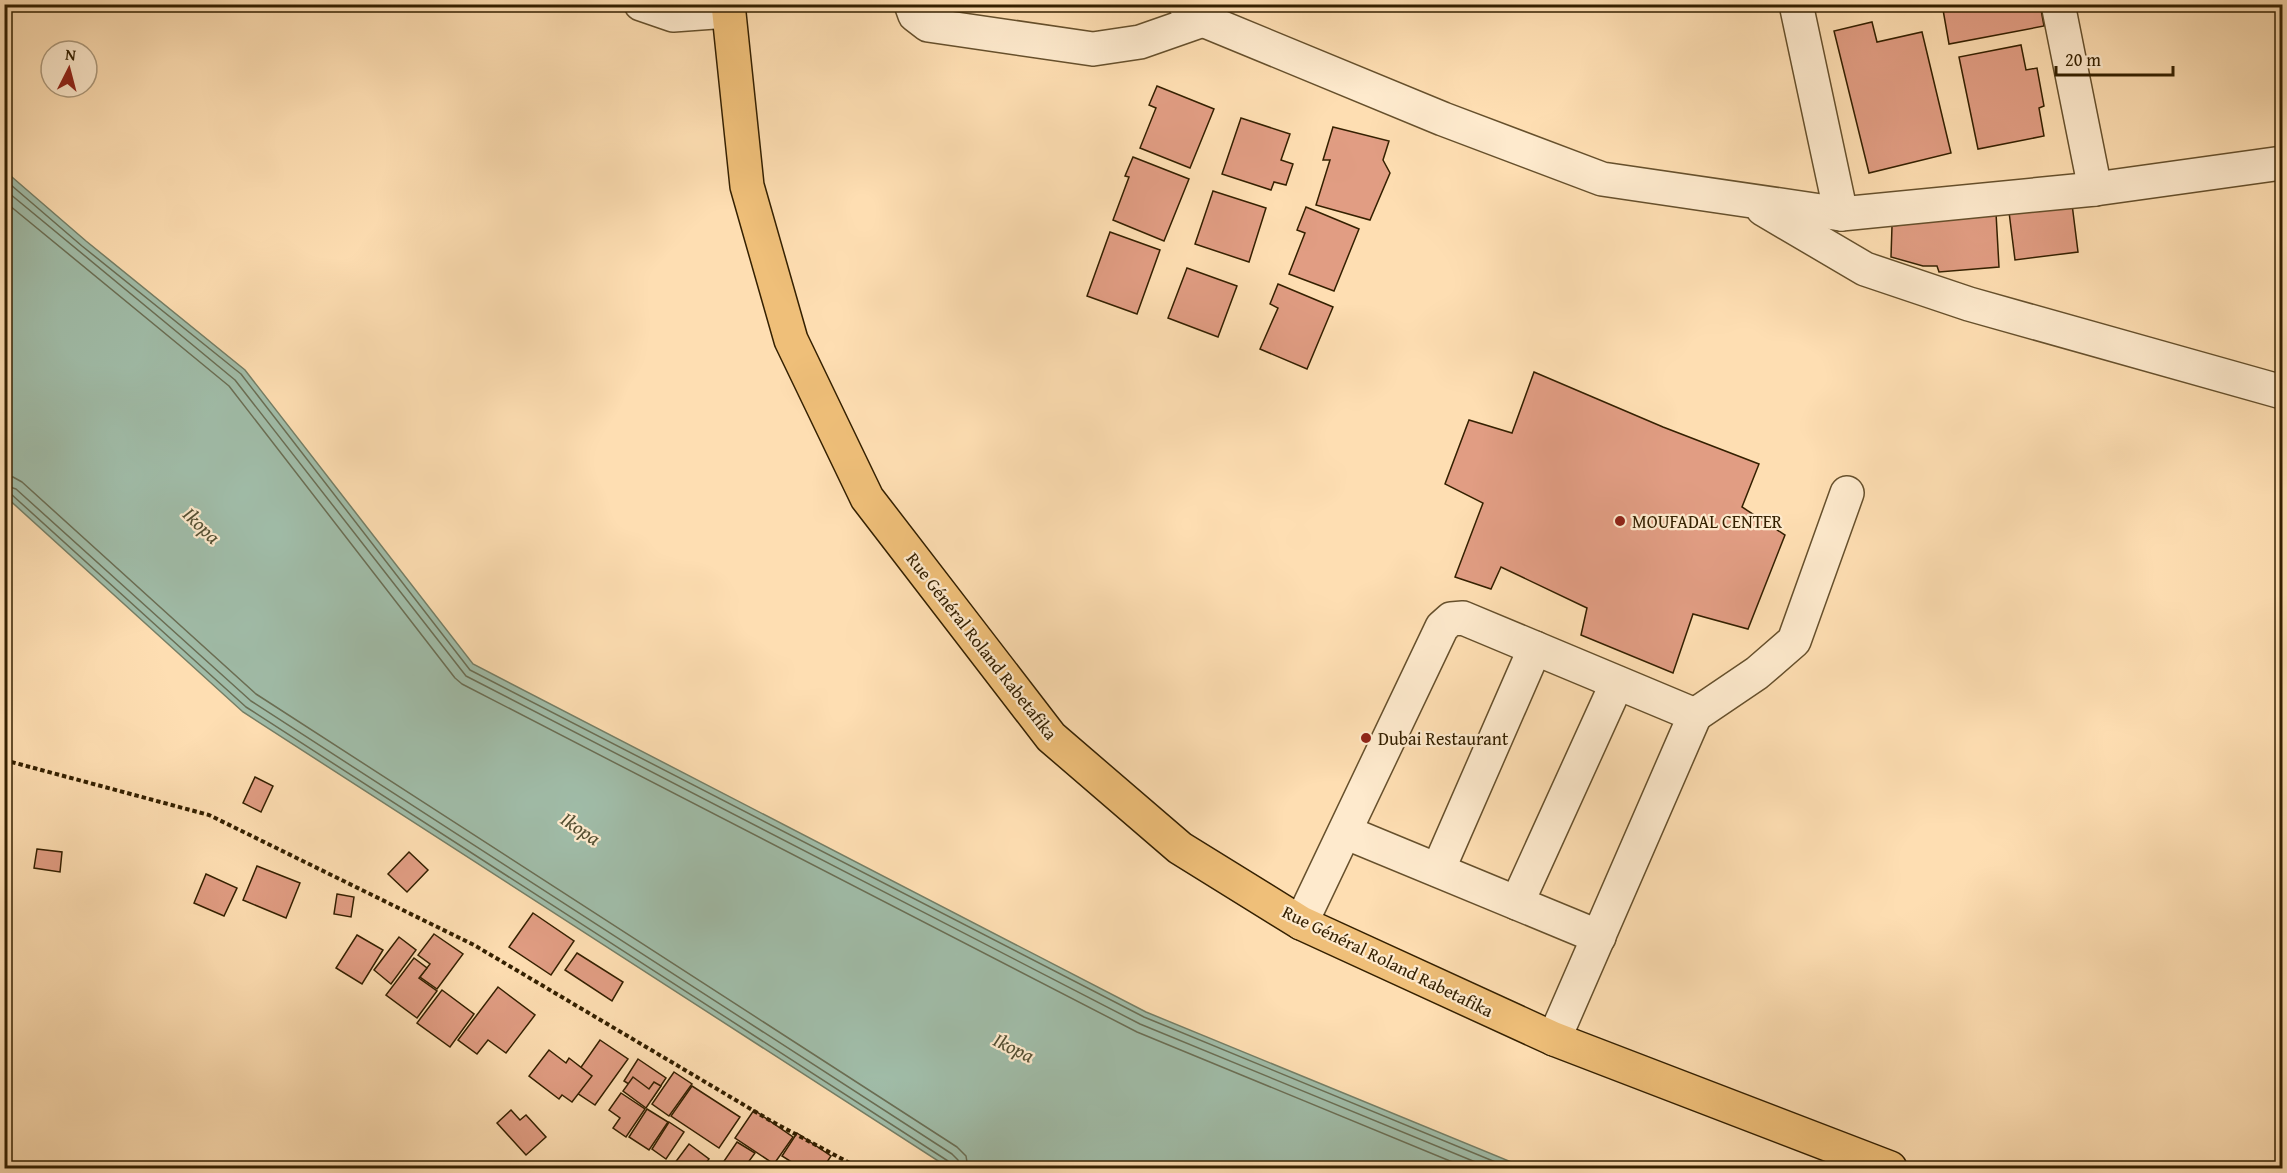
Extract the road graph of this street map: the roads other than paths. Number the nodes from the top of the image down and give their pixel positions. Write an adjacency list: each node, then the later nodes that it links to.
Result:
1 (641, 4): 5 (street)
2 (911, 4): 6 (street)
3 (1796, 4): 10 (street)
4 (2058, 4): 8 (street)
5 (728, 8): 19 (main road, Rue Général Roland Rabetafika)
6 (1194, 12): 9 (street)
7 (2283, 163): 8 (street)
8 (2095, 189): 10 (street)
9 (1749, 200): 10 (street); 11 (street)
10 (1841, 214)
11 (2283, 393)
12 (1847, 493): 15 (street)
13 (1535, 648): 14 (street); 16 (street); 17 (street)
14 (1617, 682): 15 (street); 18 (street)
15 (1695, 715): 20 (street)
16 (1345, 832): 17 (street); 19 (street)
17 (1438, 870): 18 (street)
18 (1517, 903): 20 (street)
19 (1301, 923): 21 (main road, Rue Général Roland Rabetafika)
20 (1599, 937): 21 (street)
21 (1554, 1039): 22 (main road, Rue Général Roland Rabetafika)
22 (1890, 1168)

